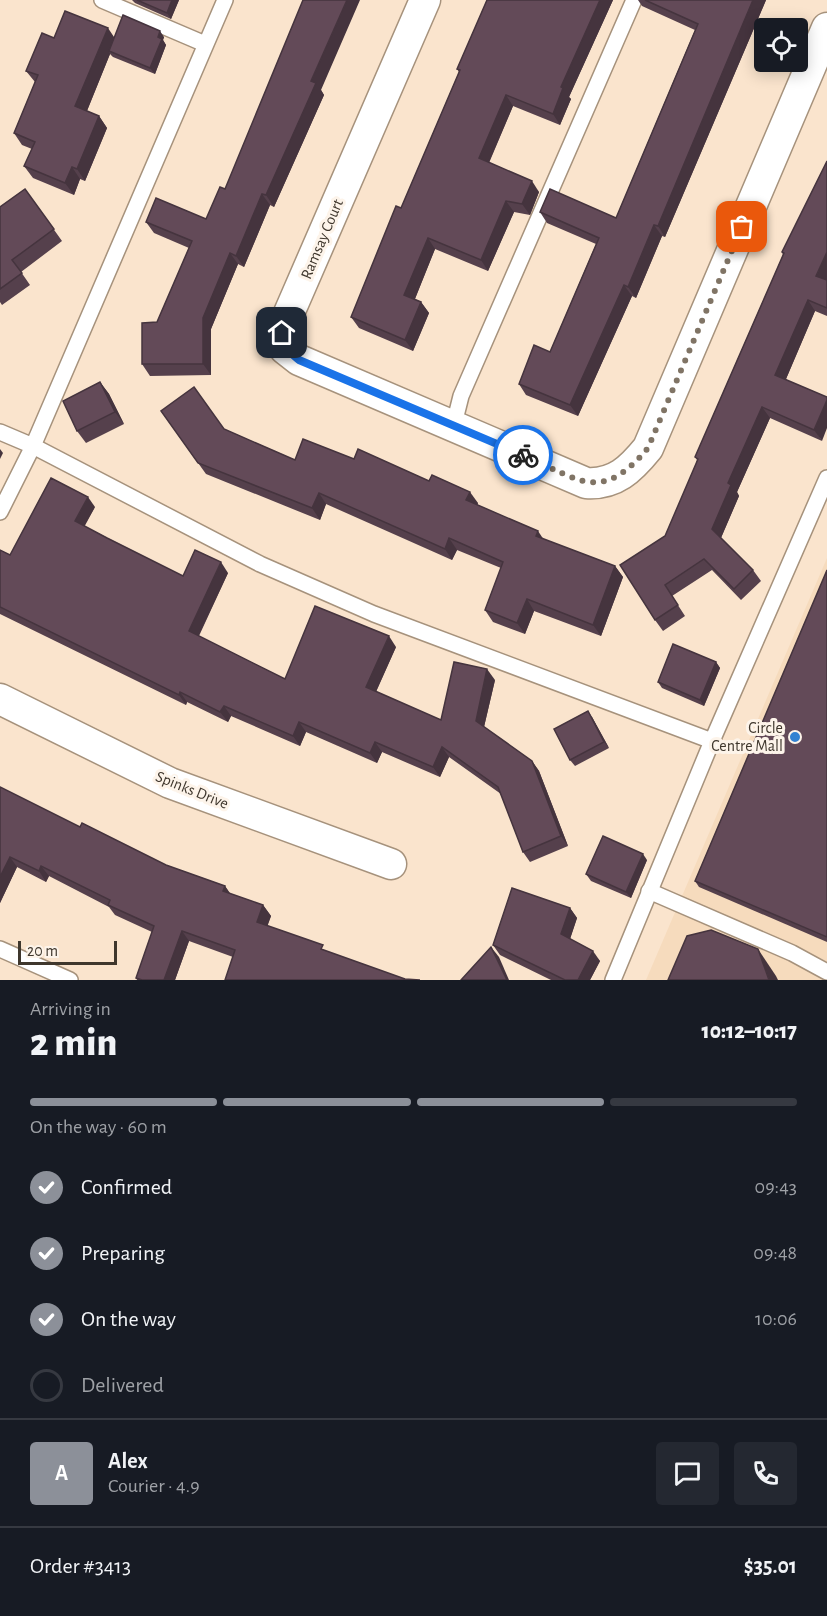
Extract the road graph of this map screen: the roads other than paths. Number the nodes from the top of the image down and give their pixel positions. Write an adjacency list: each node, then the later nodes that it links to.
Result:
1 (102, 0): 6 (lane)
2 (225, 0): 6 (lane)
3 (425, 0): 7 (street, Ramsay Court)
4 (634, 0): 7 (lane)
5 (827, 28): 7 (street, Ramsay Court)
6 (206, 44): 9 (lane)
7 (454, 424)
8 (0, 432): 9 (lane)
9 (33, 446): 11 (lane); 13 (lane)
10 (827, 478): 13 (lane)
11 (0, 512)
12 (0, 699): 14 (street, Spinks Drive)
13 (712, 741): 15 (lane)
14 (391, 864)
15 (649, 891): 17 (lane); 19 (lane)
16 (0, 949): 18 (lane)
17 (827, 972)
18 (70, 980)
19 (613, 980)

